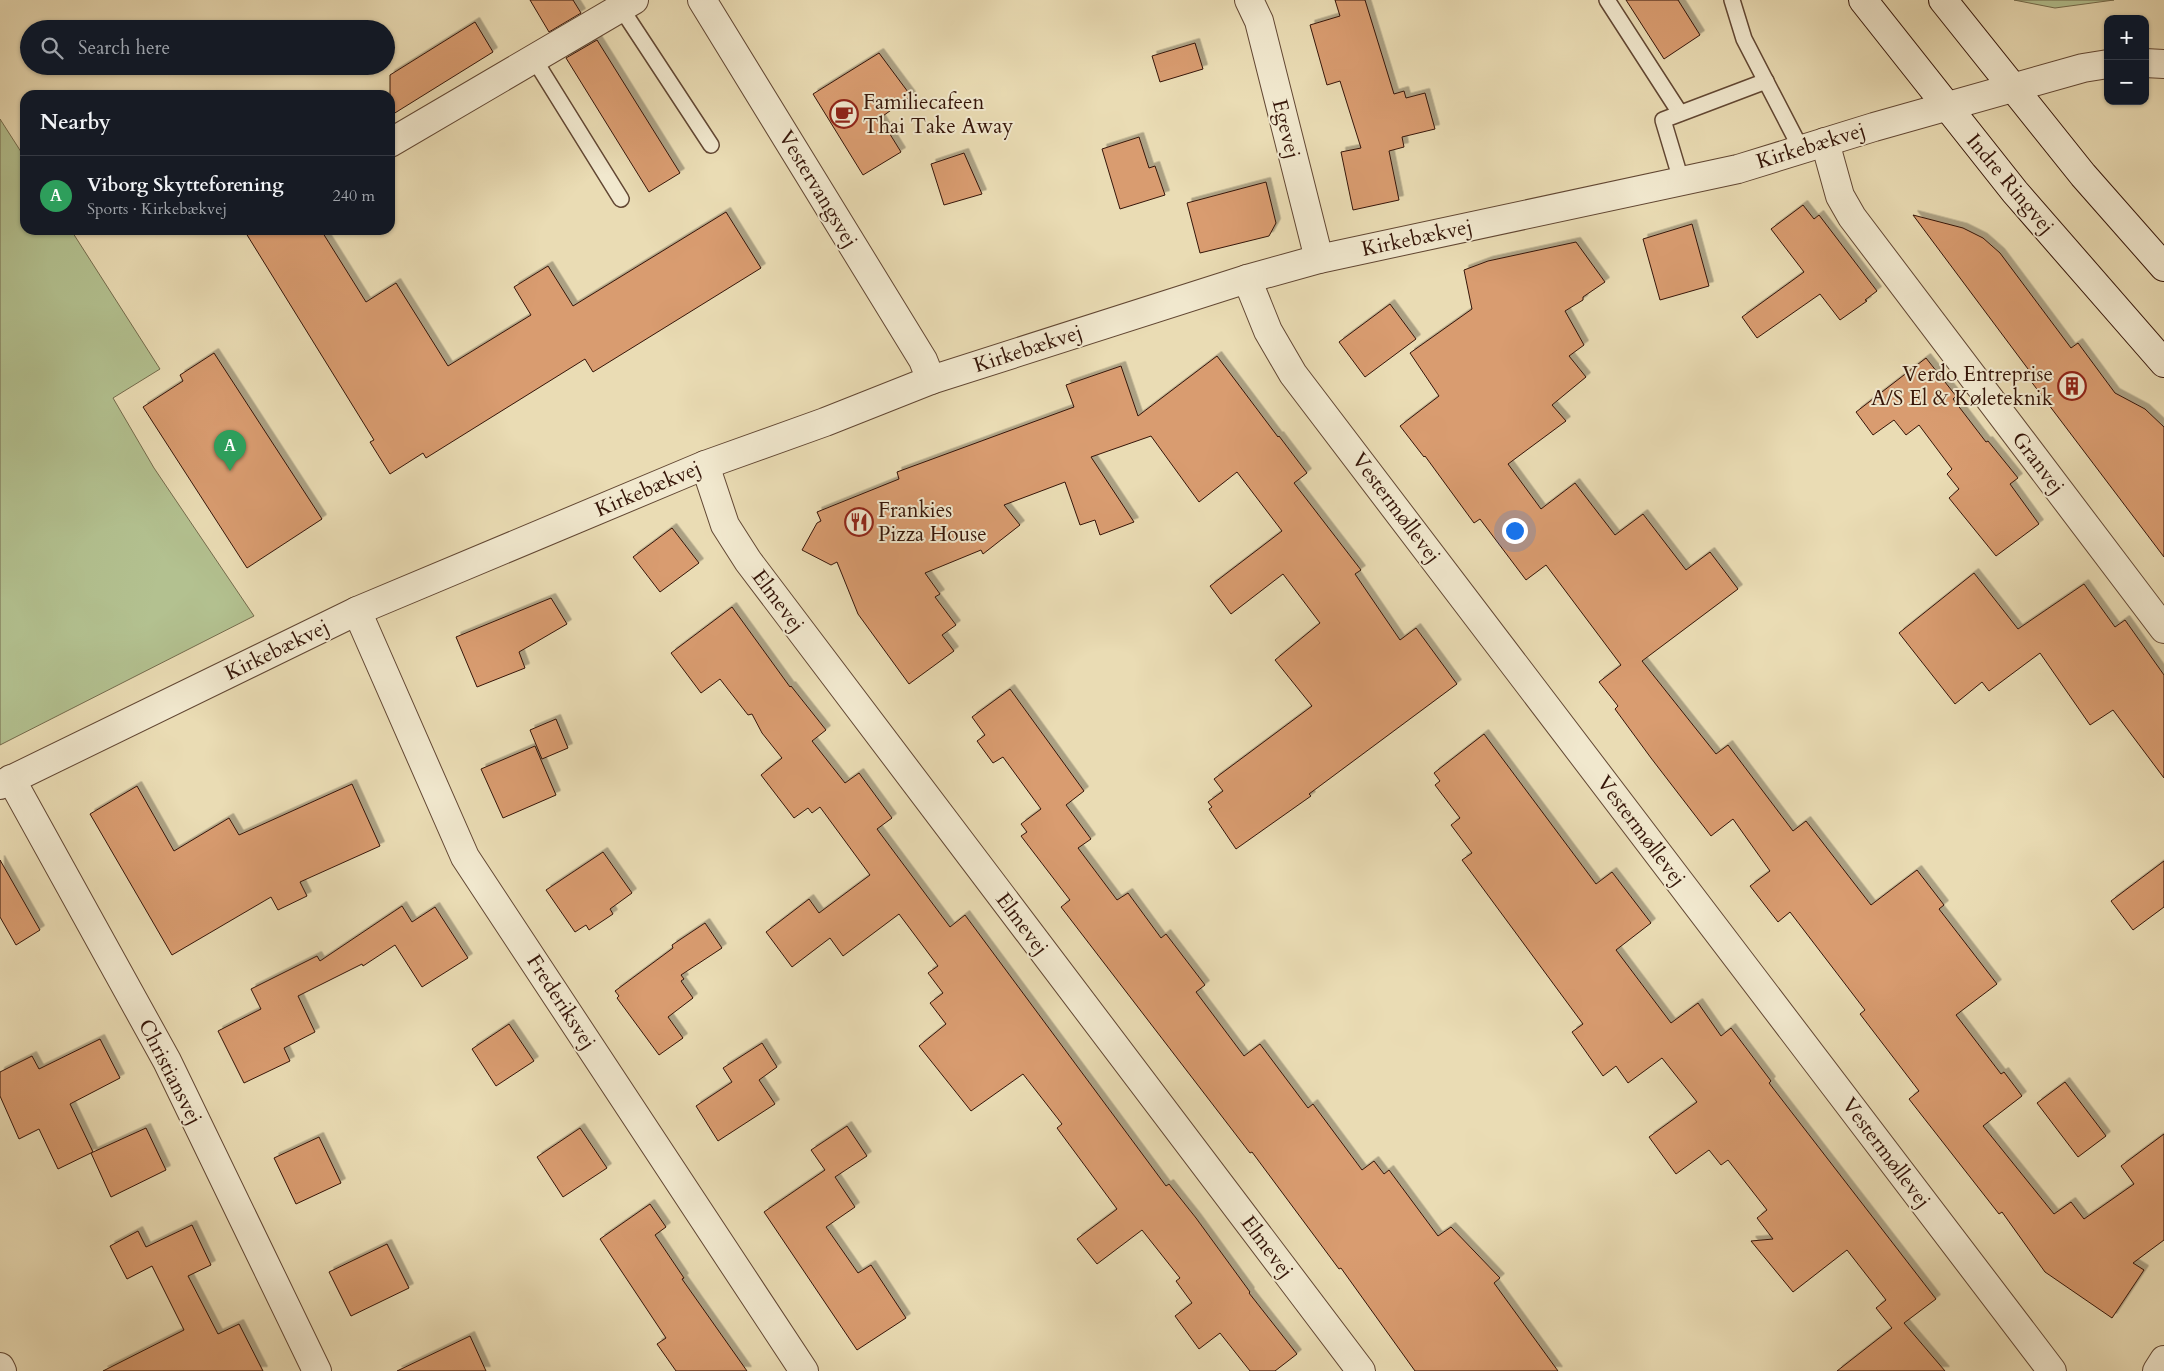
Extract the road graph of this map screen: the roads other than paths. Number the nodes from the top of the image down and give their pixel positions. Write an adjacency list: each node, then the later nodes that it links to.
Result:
1 (702, 0): 25 (street, Vestervangsvej)
2 (1249, 0): 21 (street, Egevej)
3 (1607, 0): 15 (lane)
4 (1732, 0): 12 (lane)
5 (1863, 0): 14 (street, Indre Ringvej)
6 (1942, 0): 13 (street)
7 (628, 4): 8 (street); 17 (lane)
8 (534, 59): 16 (street); 20 (lane)
9 (2149, 63): 10 (street)
10 (2164, 64)
11 (2104, 65): 13 (street, Kirkebækvej)
12 (1766, 80): 15 (lane); 18 (lane)
13 (2014, 88): 14 (street, Kirkebækvej); 22 (street)
14 (1946, 107): 18 (street, Kirkebækvej); 24 (street, Indre Ringvej)
15 (1680, 113): 19 (lane)
16 (395, 140)
17 (711, 146)
18 (1813, 146): 19 (street, Kirkebækvej); 28 (street, Granvej)
19 (1681, 180): 21 (street, Kirkebækvej)
20 (621, 199)
21 (1319, 259): 23 (street, Kirkebækvej)
22 (2164, 267)
23 (1247, 279): 25 (street, Kirkebækvej); 36 (street, Vestermøllevej)
24 (2164, 363)
25 (931, 380): 26 (street, Kirkebækvej)
26 (705, 465): 27 (street, Kirkebækvej); 35 (street, Elmevej)
27 (357, 611): 29 (street, Kirkebækvej); 34 (street, Frederiksvej)
28 (2164, 629)
29 (6, 782): 33 (street, Christiansvej)
30 (2164, 1360): 37 (street)
31 (0, 1366): 32 (street)
32 (2, 1371)
33 (317, 1371)
34 (804, 1371)
35 (1361, 1371)
36 (2052, 1371)
37 (2157, 1371)

